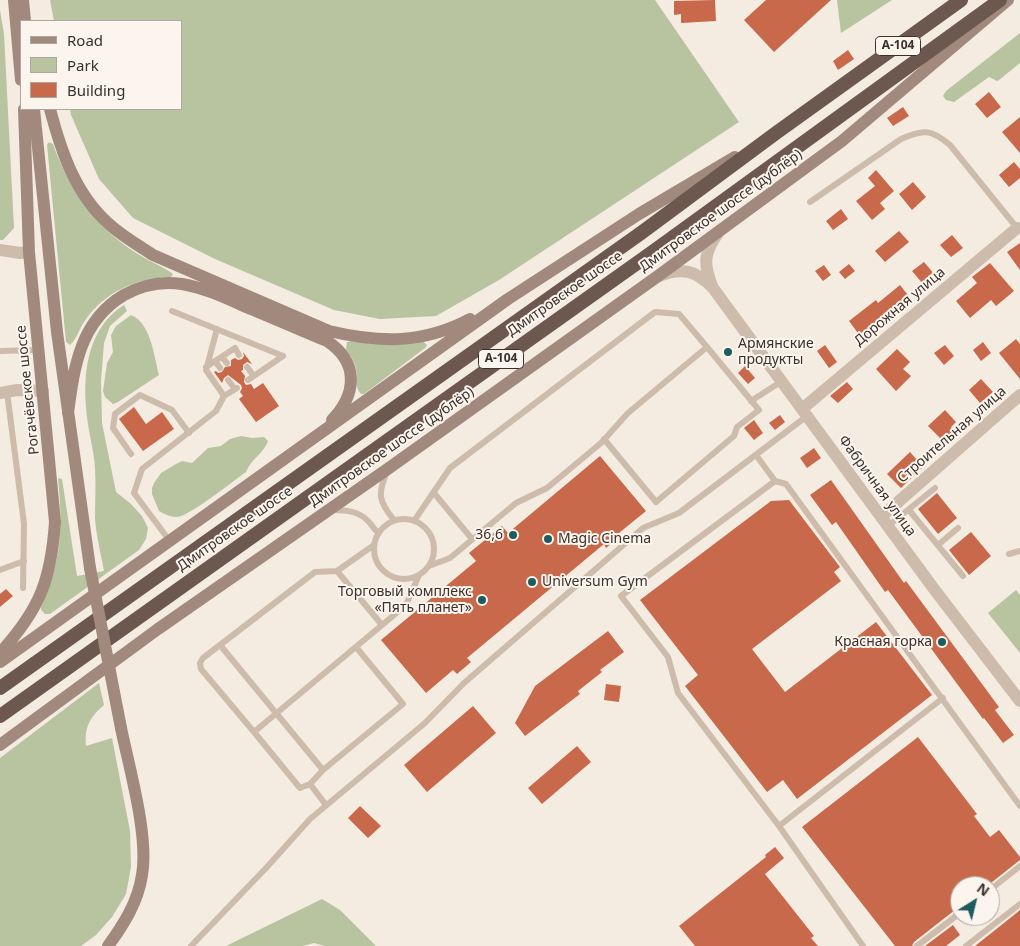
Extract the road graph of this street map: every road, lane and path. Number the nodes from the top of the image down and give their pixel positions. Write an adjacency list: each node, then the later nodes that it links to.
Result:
1 (14, 0): 7 (main road)
2 (23, 0): 6 (main road)
3 (962, 0): 11 (highway, Дмитровское шоссе / А-104)
4 (1000, 0): 79 (highway, Дмитровское шоссе / А-104)
5 (1008, 0): 14 (main road, Дмитровское шоссе (дублёр))
6 (25, 19)
7 (20, 69)
8 (24, 110): 16 (main road, Рогачёвское шоссе)
9 (34, 110): 39 (main road)
10 (50, 110): 19 (main road)
11 (776, 133): 19 (main road); 75 (highway, Дмитровское шоссе / А-104)
12 (810, 202): 13 (lane)
13 (1017, 228): 40 (street, Дорожная улица)
14 (719, 232): 17 (main road, Дмитровское шоссе (дублёр)); 18 (street, Фабричная улица)
15 (0, 250): 16 (street)
16 (29, 252): 23 (main road, Рогачёвское шоссе)
17 (658, 276): 18 (street, Фабричная улица); 46 (main road, Дмитровское шоссе (дублёр))
18 (713, 288): 33 (street, Фабричная улица)
19 (508, 299): 42 (main road)
20 (172, 311): 21 (lane)
21 (217, 329): 29 (lane); 30 (lane)
22 (707, 347): 38 (lane); 43 (lane); 49 (lane)
23 (39, 350): 24 (lane); 34 (main road, Рогачёвское шоссе)
24 (0, 352)
25 (239, 355): 26 (lane)
26 (222, 356): 27 (lane); 28 (lane)
27 (215, 361): 30 (lane); 31 (lane)
28 (227, 363)
29 (247, 367)
30 (206, 368): 37 (lane)
31 (220, 368)
32 (228, 380): 37 (lane)
33 (782, 382): 38 (lane); 40 (street, Фабричная улица)
34 (43, 390): 35 (street); 73 (main road, Рогачёвское шоссе)
35 (4, 392): 63 (lane)
36 (1020, 395): 54 (street, Строительная улица)
37 (224, 396): 41 (lane)
38 (751, 401): 43 (lane)
39 (68, 413): 42 (main road); 91 (main road, bridge)
40 (805, 413): 45 (lane); 54 (street, Фабричная улица)
41 (189, 434): 44 (lane); 58 (lane)
42 (319, 435): 58 (main road)
43 (604, 439): 57 (lane)
44 (132, 454)
45 (756, 455): 47 (lane); 84 (lane)
46 (389, 468): 50 (main road, Дмитровское шоссе (дублёр)); 52 (lane)
47 (775, 481): 76 (lane); 86 (lane)
48 (935, 488): 51 (lane)
49 (434, 493): 53 (lane); 57 (lane)
50 (329, 510): 56 (lane); 81 (main road, Дмитровское шоссе (дублёр))
51 (909, 510): 54 (lane); 60 (lane)
52 (394, 520): 53 (lane); 56 (lane)
53 (414, 521): 64 (lane)
54 (885, 522): 77 (street, Фабричная улица)
55 (958, 528): 60 (lane)
56 (378, 532): 59 (lane)
57 (472, 539): 64 (lane)
58 (169, 540): 74 (main road)
59 (374, 545): 66 (lane); 67 (lane)
60 (938, 545): 68 (lane)
61 (1020, 551): 62 (lane)
62 (1010, 554)
63 (24, 561): 65 (lane); 69 (lane)
64 (429, 566): 67 (lane)
65 (0, 570)
66 (337, 571): 70 (lane); 71 (lane)
67 (419, 575): 70 (lane)
68 (963, 576)
69 (23, 588)
70 (382, 625): 72 (lane)
71 (220, 645): 78 (lane); 80 (lane)
72 (356, 647): 78 (lane); 82 (lane)
73 (0, 653)
74 (0, 662)
75 (0, 688)
76 (943, 698): 85 (lane); 86 (lane)
77 (1020, 701)
78 (276, 713): 80 (lane); 82 (lane)
79 (0, 716)
80 (254, 732): 83 (lane)
81 (0, 745)
82 (324, 770): 83 (lane)
83 (310, 784): 84 (lane)
84 (326, 805): 92 (lane)
85 (1020, 806)
86 (780, 826): 93 (lane)
87 (1020, 866): 88 (lane)
88 (1000, 882)
89 (1020, 904): 95 (lane)
90 (950, 921): 94 (lane)
91 (108, 946)
92 (191, 946)
93 (863, 946)
94 (917, 946)
95 (966, 946)

